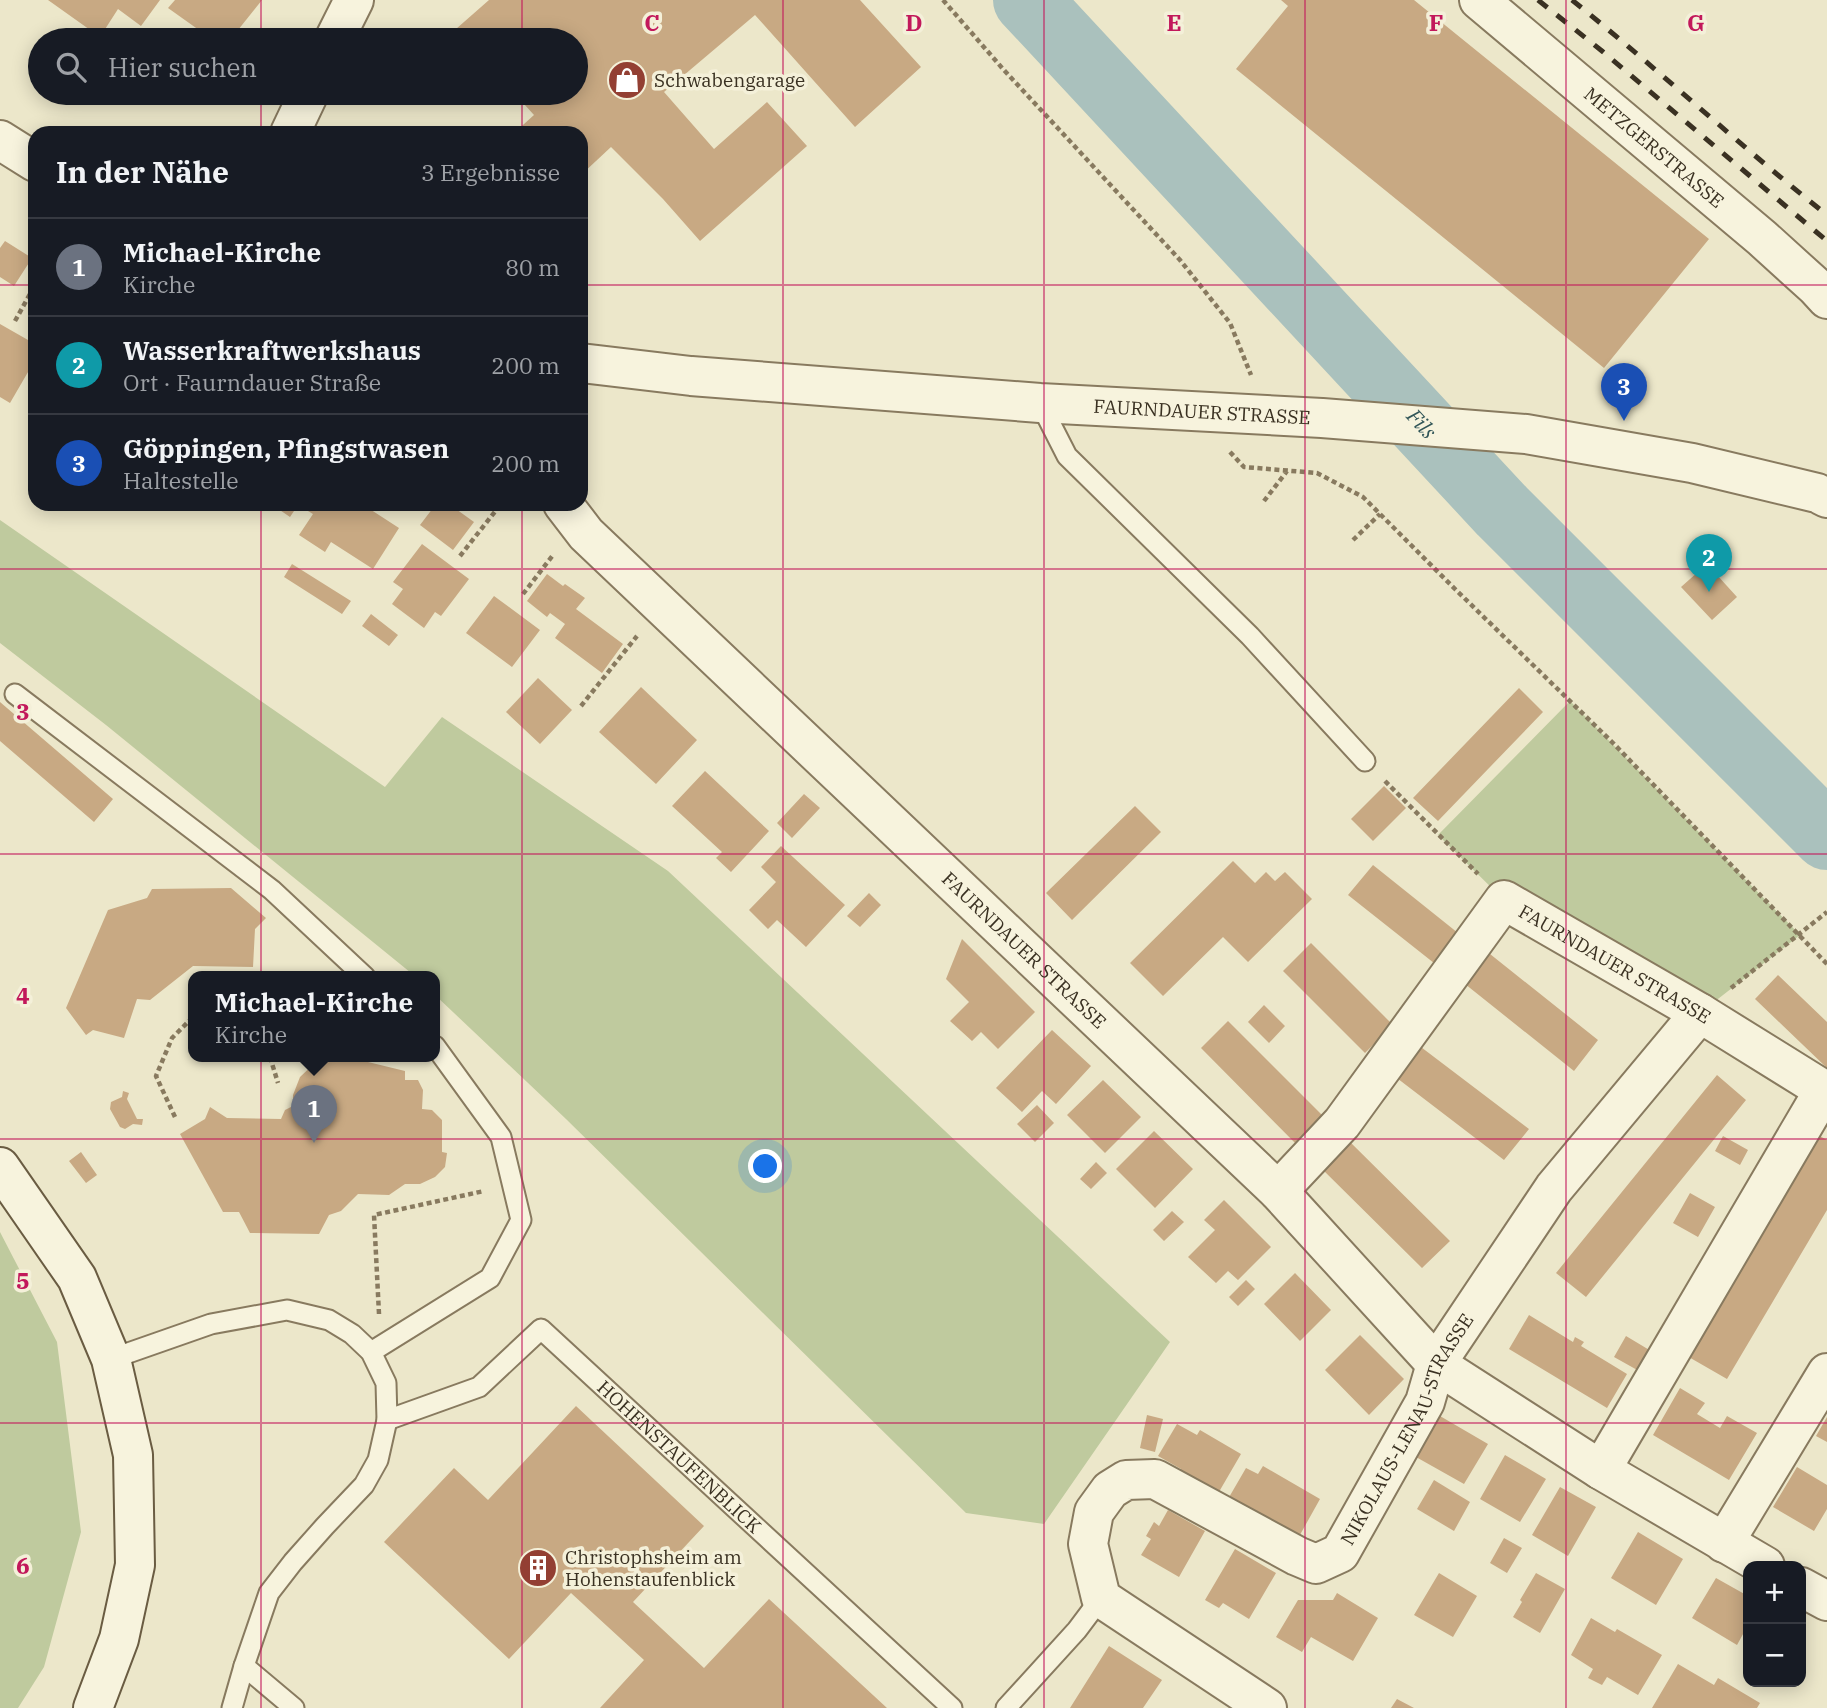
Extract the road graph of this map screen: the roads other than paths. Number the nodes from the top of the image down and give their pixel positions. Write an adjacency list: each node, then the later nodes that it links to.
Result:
1 (354, 0): 3 (street)
2 (1479, 0): 8 (street, METZGERSTRASSE)
3 (340, 28)
4 (303, 105): 5 (street)
5 (293, 126)
6 (0, 141): 7 (street)
7 (28, 158)
8 (1827, 299)
9 (588, 364): 10 (street, FAURNDAUER STRASSE)
10 (1040, 402): 11 (street, FAURNDAUER STRASSE); 14 (lane)
11 (1824, 488)
12 (570, 514): 20 (street, FAURNDAUER STRASSE)
13 (15, 694): 15 (lane)
14 (1365, 761)
15 (359, 971)
16 (1700, 1013): 18 (street, FAURNDAUER STRASSE); 20 (street, FAURNDAUER STRASSE); 23 (street, NIKOLAUS-LENAU-STRASSE)
17 (440, 1053): 21 (lane)
18 (1826, 1091): 26 (street, FAURNDAUER STRASSE)
19 (0, 1167): 22 (street)
20 (1278, 1191): 23 (street, FAURNDAUER STRASSE)
21 (376, 1350): 22 (lane); 25 (lane)
22 (111, 1359): 33 (street)
23 (1436, 1364): 26 (street, FAURNDAUER STRASSE); 30 (street, NIKOLAUS-LENAU-STRASSE)
24 (1827, 1373): 27 (street)
25 (387, 1420): 32 (lane); 36 (lane, HOHENSTAUFENBLICK)
26 (1601, 1470): 27 (street, FAURNDAUER STRASSE)
27 (1724, 1543): 28 (street, FAURNDAUER STRASSE)
28 (1756, 1561)
29 (1806, 1590): 31 (street)
30 (1101, 1598): 37 (lane); 38 (street)
31 (1827, 1601)
32 (244, 1666): 34 (lane); 35 (lane)
33 (93, 1708)
34 (232, 1708)
35 (294, 1708)
36 (952, 1708)
37 (1006, 1708)
38 (1267, 1708)

